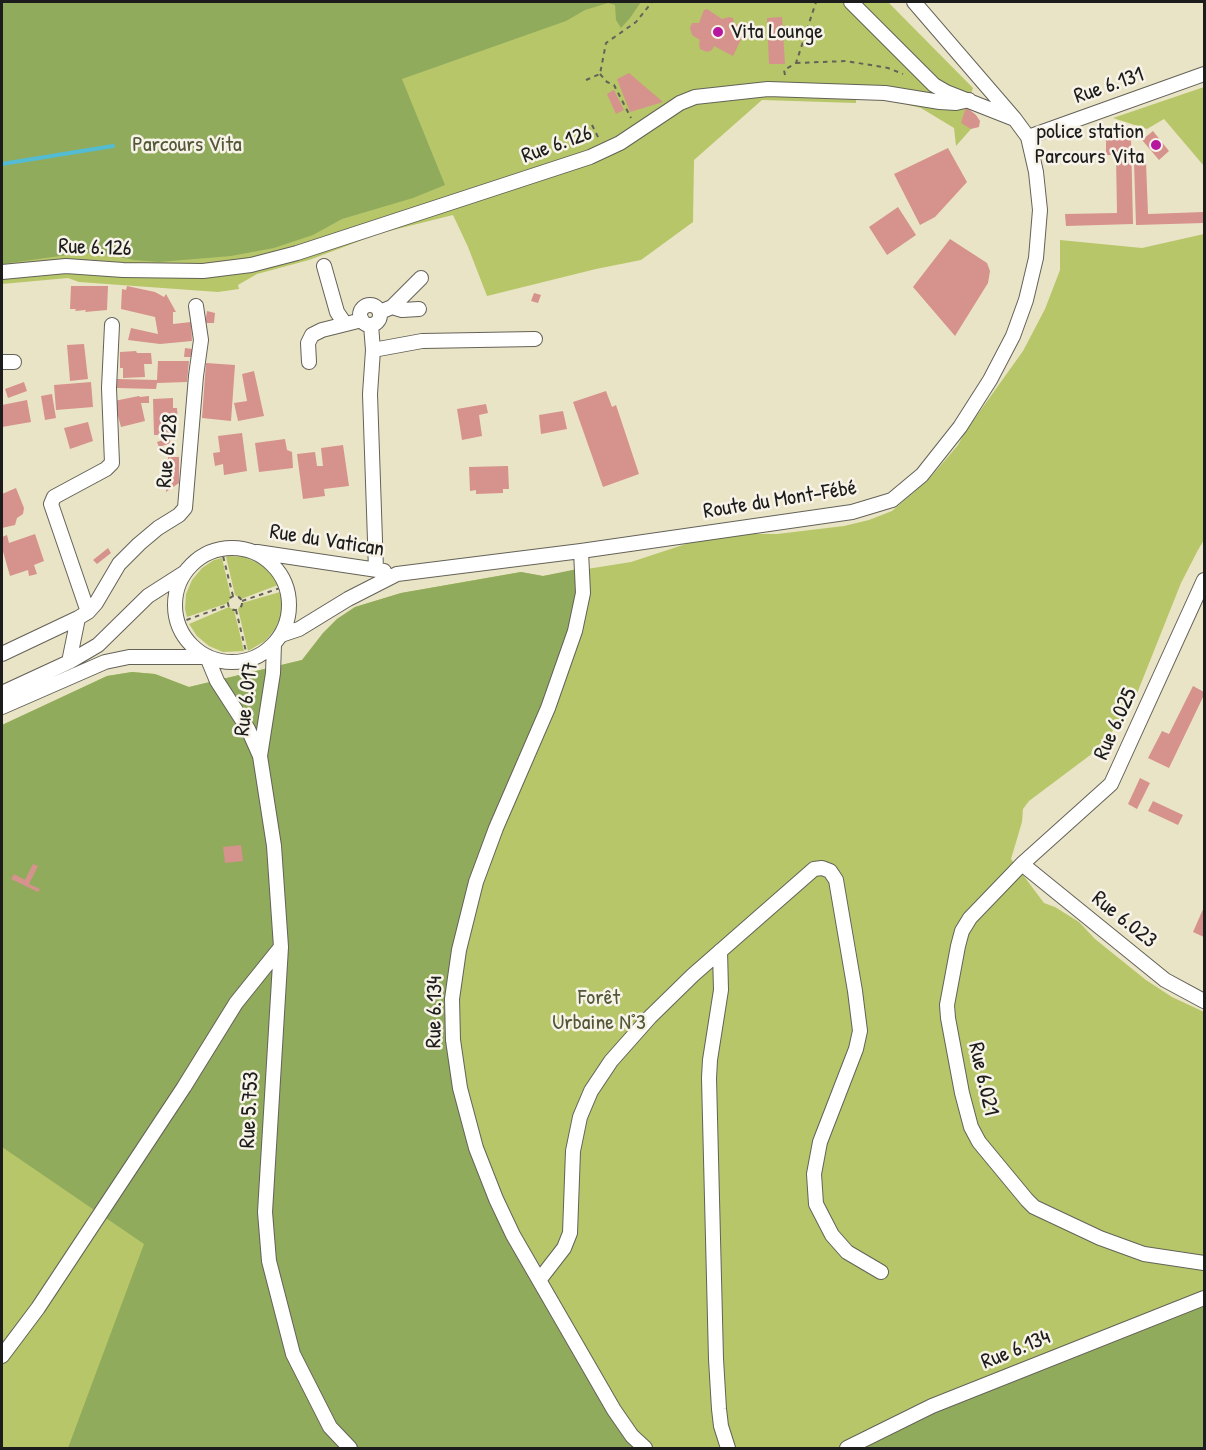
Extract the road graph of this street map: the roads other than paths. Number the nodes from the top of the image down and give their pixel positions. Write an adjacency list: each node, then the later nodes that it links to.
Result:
1 (851, 2): 4 (street)
2 (914, 2): 5 (street)
3 (1204, 74): 6 (street, Rue 6.131)
4 (969, 100): 5 (street); 8 (street, Rue 6.126)
5 (1014, 118): 6 (street)
6 (1028, 137): 20 (street, Route du Mont-Fébé)
7 (324, 266): 14 (street)
8 (2, 272)
9 (422, 278): 12 (street)
10 (196, 306): 25 (street, Rue 6.128)
11 (419, 309): 12 (street)
12 (386, 310): 13 (street)
13 (366, 322): 14 (street); 17 (street)
14 (345, 324): 18 (street)
15 (112, 325): 25 (street)
16 (535, 339): 17 (street)
17 (373, 350): 21 (street)
18 (309, 362)
19 (251, 551): 21 (street, Rue du Vatican); 22 (street); 26 (street, Rue 6.017)
20 (580, 551): 23 (street, Route du Mont-Fébé); 39 (street, Rue 6.134)
21 (375, 570): 23 (street, Rue du Vatican)
22 (184, 573): 28 (street, Rue 6.017); 29 (street)
23 (398, 574): 26 (street, Route du Mont-Fébé)
24 (1204, 580): 33 (street, Rue 6.025)
25 (83, 615): 27 (street); 29 (street, Rue 6.128)
26 (277, 639): 28 (street, Rue 6.017); 32 (street, Rue 6.017)
27 (2, 654)
28 (207, 657): 31 (street); 32 (street, Rue 6.017)
29 (69, 662): 30 (street)
30 (2, 693)
31 (2, 707)
32 (260, 756): 34 (street, Rue 5.753)
33 (1025, 861): 36 (street, Rue 6.023); 37 (street, Rue 6.021)
34 (280, 947): 41 (street); 42 (street, Rue 5.753)
35 (720, 951): 38 (street); 39 (street); 46 (street)
36 (1204, 1000)
37 (1204, 1263)
38 (881, 1272)
39 (540, 1279): 45 (street, Rue 6.134)
40 (1204, 1298): 47 (street, Rue 6.134)
41 (2, 1356)
42 (330, 1427): 43 (street); 44 (street, Rue 5.753)
43 (337, 1449)
44 (350, 1449)
45 (645, 1449)
46 (728, 1449)
47 (847, 1449)

